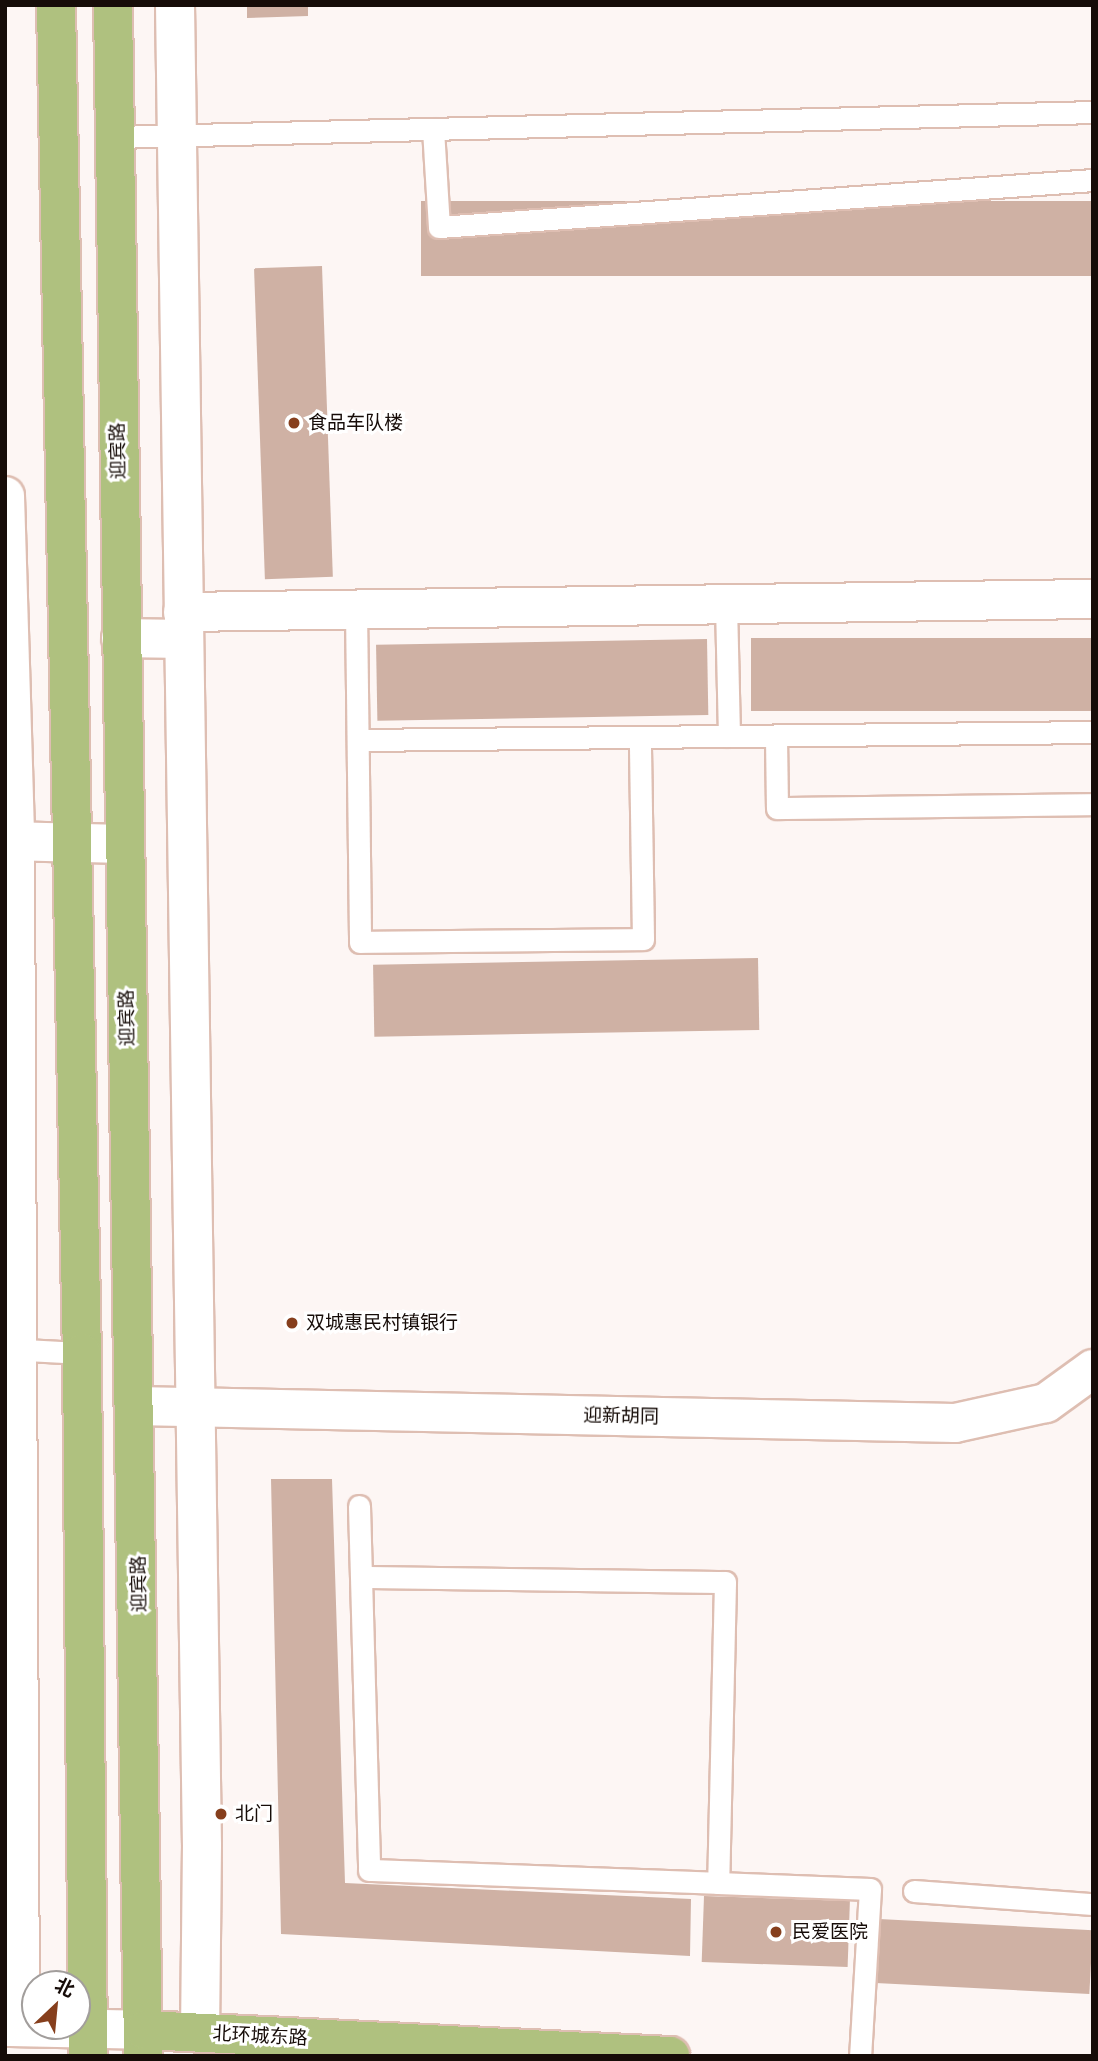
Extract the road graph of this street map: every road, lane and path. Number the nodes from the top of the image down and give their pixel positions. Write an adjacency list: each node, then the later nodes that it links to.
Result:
1 (56, 5): 22 (main road)
2 (113, 5): 7 (main road, 迎宾路)
3 (175, 5): 6 (street)
4 (1093, 112): 5 (lane)
5 (433, 129): 6 (lane); 8 (lane)
6 (176, 135): 7 (lane); 13 (street)
7 (115, 137): 14 (main road, 迎宾路)
8 (1093, 180)
9 (5, 496): 21 (street)
10 (1093, 600): 11 (street)
11 (726, 604): 12 (street); 16 (lane)
12 (356, 609): 13 (street); 19 (lane)
13 (183, 625): 14 (street); 28 (street)
14 (121, 638): 23 (main road, 迎宾路)
15 (1093, 732): 17 (lane)
16 (729, 736): 17 (lane); 18 (lane)
17 (776, 737): 20 (lane)
18 (640, 738): 19 (lane); 19 (lane)
19 (358, 740)
20 (1093, 804)
21 (10, 841): 22 (street); 24 (street)
22 (70, 843): 23 (street); 25 (main road)
23 (123, 844): 27 (main road, 迎宾路)
24 (12, 1349): 25 (lane); 34 (street)
25 (82, 1353): 36 (main road)
26 (1093, 1369): 28 (street, 迎新胡同)
27 (136, 1406): 28 (street, 迎新胡同); 37 (main road, 迎宾路)
28 (193, 1407): 35 (street)
29 (359, 1506): 30 (lane)
30 (362, 1577): 31 (lane); 31 (lane)
31 (718, 1883): 39 (lane)
32 (914, 1891): 33 (lane)
33 (1093, 1904)
34 (13, 2027): 36 (street)
35 (200, 2033): 37 (main road, 北环城东路); 38 (main road, 北环城东路)
36 (88, 2042): 37 (street)
37 (144, 2043)
38 (670, 2056)
39 (860, 2056)

